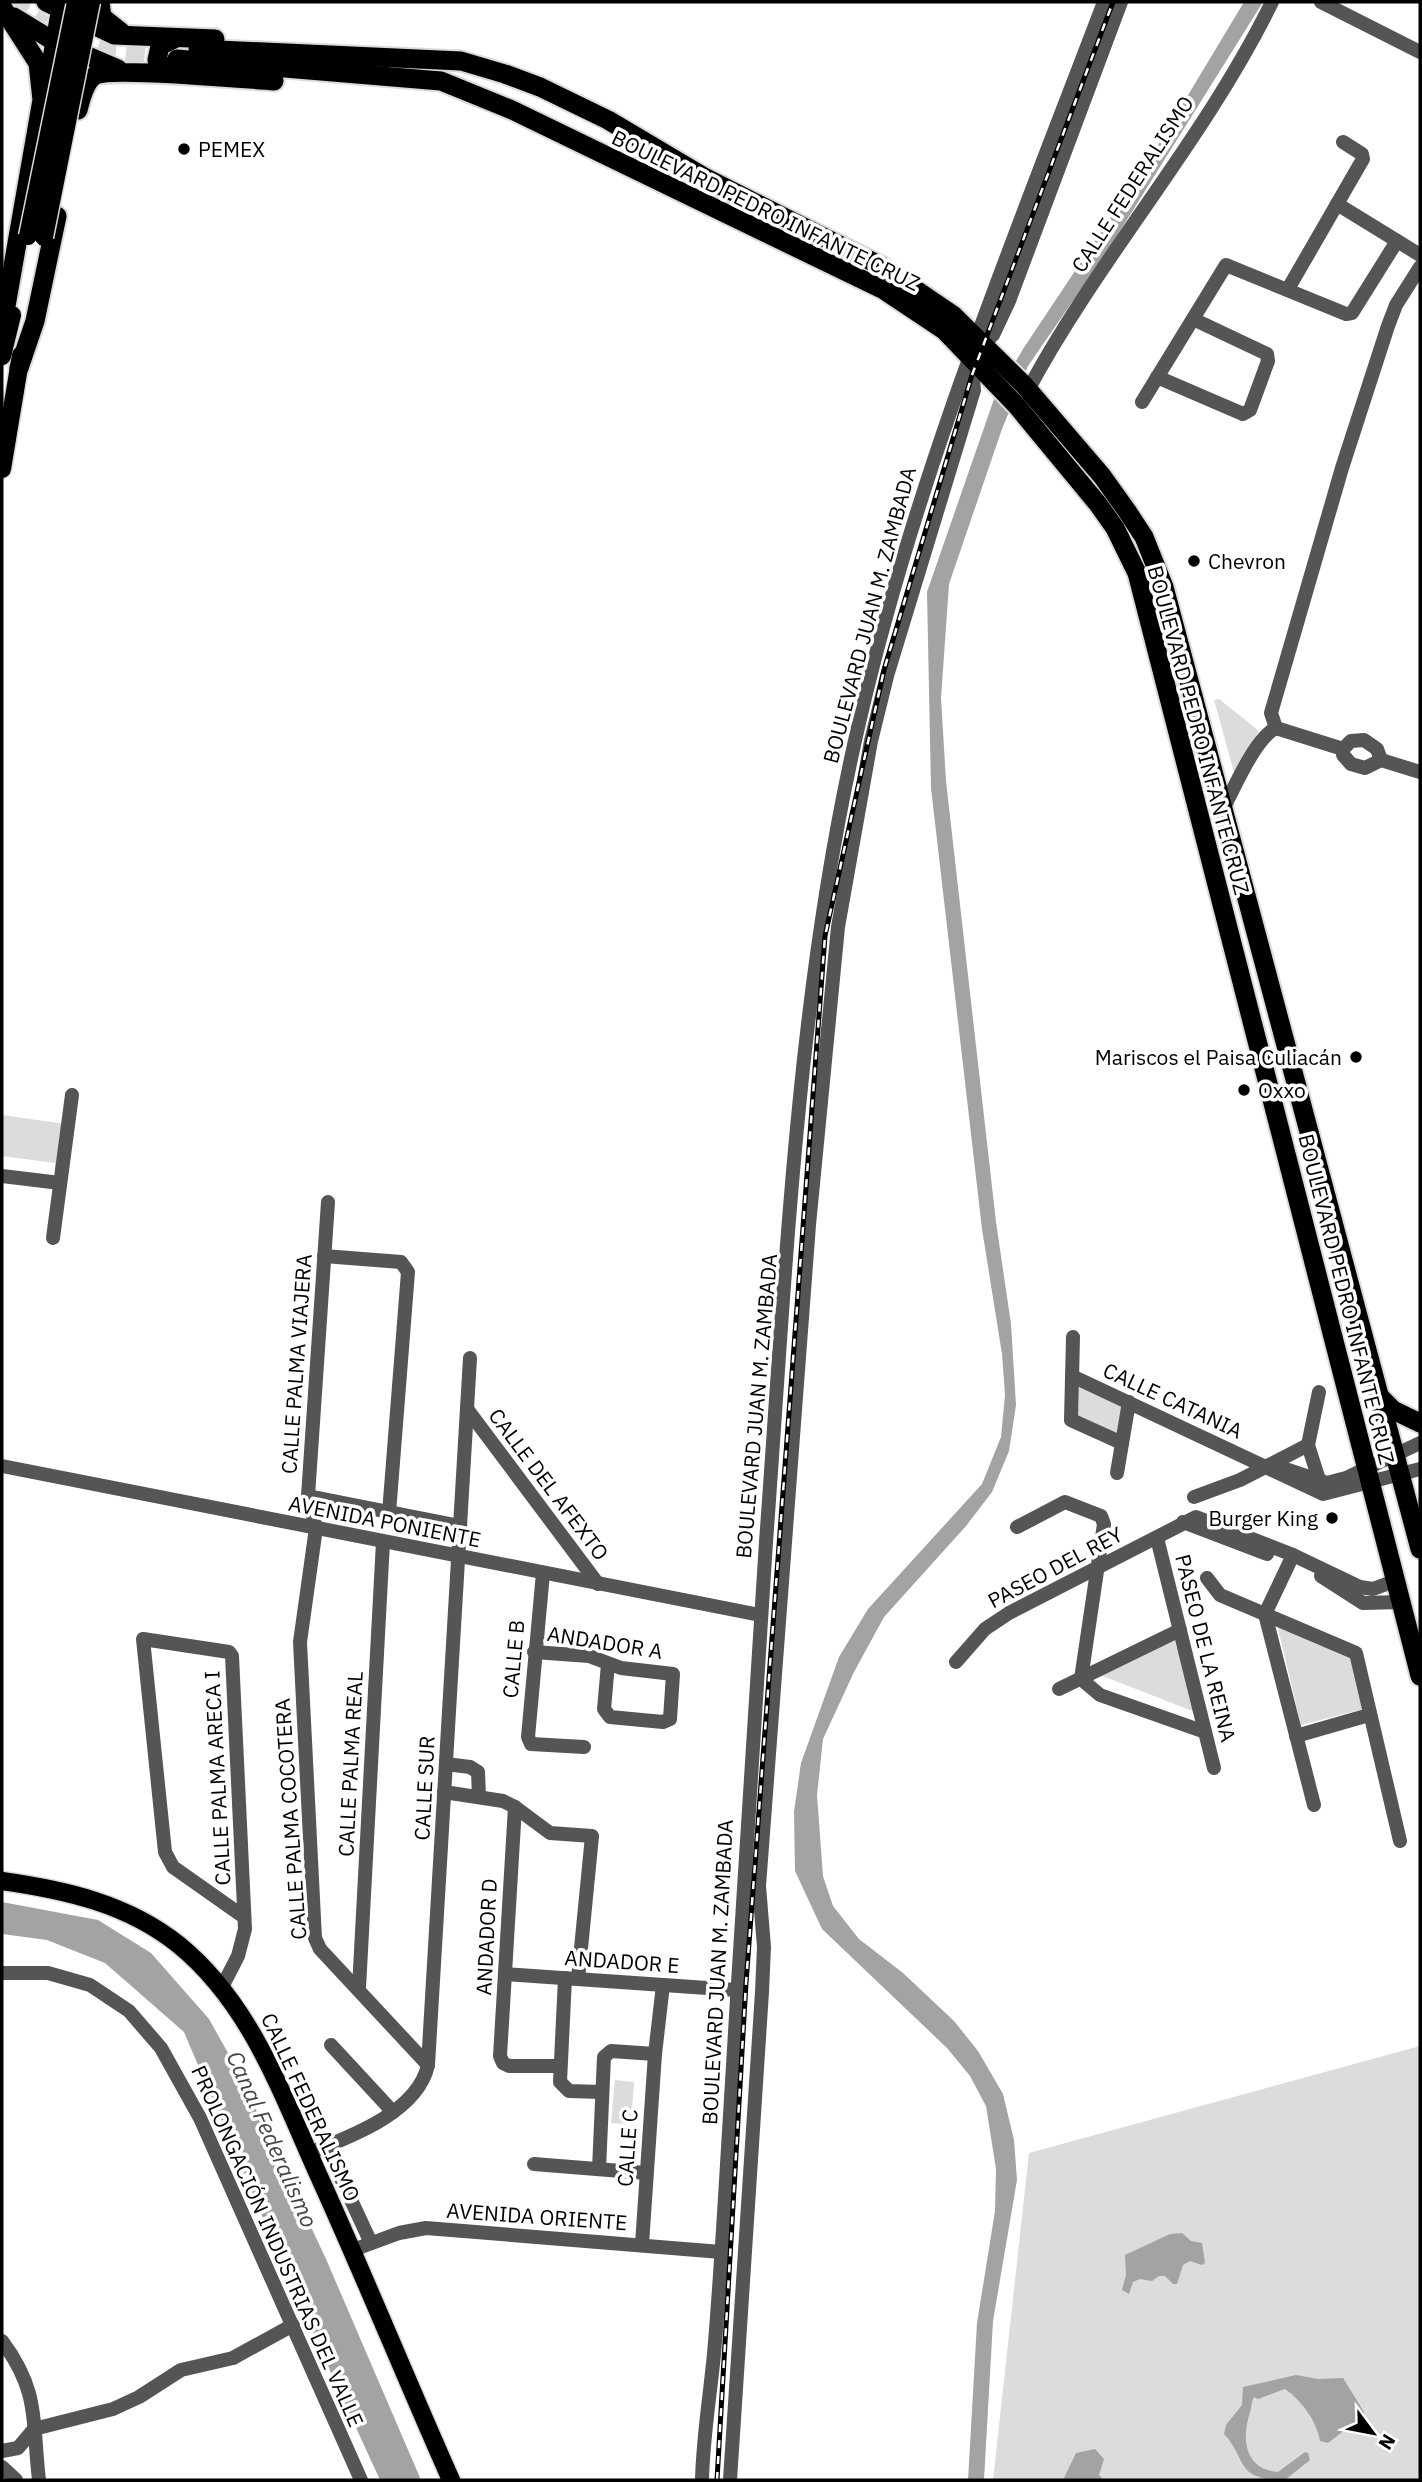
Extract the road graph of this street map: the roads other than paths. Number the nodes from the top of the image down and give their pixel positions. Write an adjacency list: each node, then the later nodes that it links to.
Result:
1 (92, 2): 20 (main road, bridge)
2 (100, 2): 9 (highway); 10 (highway)
3 (1104, 2): 27 (street, BOULEVARD JUAN M. ZAMBADA)
4 (1121, 2): 27 (street, BOULEVARD JUAN M. ZAMBADA)
5 (1272, 2): 31 (street, CALLE FEDERALISMO)
6 (1321, 2): 12 (street)
7 (61, 4): 9 (highway); 11 (highway); 20 (main road, bridge)
8 (4, 9): 11 (highway); 17 (highway)
9 (94, 27): 10 (highway); 14 (highway)
10 (131, 37): 13 (highway)
11 (55, 42): 14 (highway); 17 (highway)
12 (1420, 52)
13 (178, 55): 15 (highway); 27 (highway, BOULEVARD PEDRO INFANTE CRUZ); 27 (highway, BOULEVARD PEDRO INFANTE CRUZ)
14 (88, 58): 15 (highway); 16 (highway)
15 (157, 75): 16 (highway)
16 (78, 110): 29 (highway)
17 (38, 132): 26 (highway)
18 (1343, 142): 19 (street)
19 (1337, 204): 21 (street); 24 (street)
20 (36, 237): 28 (main road); 29 (main road)
21 (1397, 241): 22 (street); 24 (street)
22 (1420, 255)
23 (1420, 267): 34 (street)
24 (1288, 289): 25 (street)
25 (1193, 319): 30 (street); 30 (street)
26 (2, 329)
27 (977, 345): 31 (highway, BOULEVARD PEDRO INFANTE CRUZ); 31 (highway, BOULEVARD PEDRO INFANTE CRUZ); 83 (street, BOULEVARD JUAN M. ZAMBADA); 135 (street, BOULEVARD JUAN M. ZAMBADA)
28 (2, 356)
29 (19, 368): 33 (main road)
30 (1157, 377): 32 (street)
31 (1023, 394): 38 (highway, BOULEVARD PEDRO INFANTE CRUZ); 61 (highway, BOULEVARD PEDRO INFANTE CRUZ)
32 (1142, 401)
33 (2, 469)
34 (1276, 728): 35 (street); 38 (street)
35 (1343, 749): 36 (street); 36 (street)
36 (1381, 760): 37 (street)
37 (1420, 772)
38 (1223, 809): 49 (highway, BOULEVARD PEDRO INFANTE CRUZ)
39 (72, 1095): 41 (street)
40 (2, 1177): 41 (street)
41 (60, 1183): 43 (street)
42 (328, 1202): 44 (street, CALLE PALMA VIAJERA)
43 (53, 1238)
44 (324, 1256): 64 (street, CALLE PALMA VIAJERA); 66 (street)
45 (1073, 1337): 47 (street)
46 (470, 1358): 51 (street, CALLE SUR)
47 (1072, 1376): 50 (street, CALLE CATANIA); 53 (street)
48 (1319, 1392): 55 (street)
49 (1377, 1395): 52 (highway); 57 (highway, BOULEVARD PEDRO INFANTE CRUZ)
50 (1129, 1402): 53 (street); 56 (street, CALLE CATANIA)
51 (467, 1409): 68 (street, CALLE SUR); 80 (street, CALLE DEL AFEXTO)
52 (1420, 1423)
53 (1122, 1443): 60 (street)
54 (1420, 1443): 57 (street)
55 (1308, 1445): 56 (street); 63 (street)
56 (1263, 1464): 63 (street, CALLE CATANIA); 65 (street)
57 (1397, 1464): 59 (street); 61 (street); 67 (highway, BOULEVARD PEDRO INFANTE CRUZ)
58 (2, 1466): 70 (street, AVENIDA PONIENTE)
59 (1420, 1469)
60 (1117, 1474)
61 (1367, 1474): 63 (street); 79 (highway, BOULEVARD PEDRO INFANTE CRUZ)
62 (1420, 1485): 67 (highway)
63 (1321, 1488)
64 (308, 1496): 66 (street); 70 (street, CALLE PALMA VIAJERA)
65 (1195, 1497)
66 (389, 1513): 68 (street)
67 (1411, 1515): 73 (highway, BOULEVARD PEDRO INFANTE CRUZ)
68 (460, 1526): 74 (street, CALLE SUR)
69 (1017, 1527): 76 (street)
70 (316, 1528): 72 (street, AVENIDA PONIENTE); 109 (street, CALLE PALMA COCOTERA)
71 (1157, 1538): 75 (street, PASEO DEL REY); 76 (street, PASEO DEL REY); 84 (street, PASEO DE LA REINA)
72 (383, 1542): 74 (street, AVENIDA PONIENTE); 109 (street, CALLE PALMA REAL)
73 (1420, 1549)
74 (458, 1557): 77 (street, AVENIDA PONIENTE); 95 (street, CALLE SUR)
75 (1291, 1559): 79 (street, PASEO DEL REY); 81 (street, PASEO DEL REY); 82 (street)
76 (1098, 1566): 86 (street, PASEO DEL REY); 89 (street)
77 (543, 1573): 80 (street, AVENIDA PONIENTE); 85 (street, CALLE B)
78 (1207, 1578): 82 (street)
79 (1396, 1580): 81 (highway, BOULEVARD PEDRO INFANTE CRUZ)
80 (598, 1584): 83 (street, AVENIDA PONIENTE)
81 (1402, 1602): 88 (highway, BOULEVARD PEDRO INFANTE CRUZ)
82 (1265, 1614): 91 (street); 93 (street)
83 (760, 1615): 110 (street, BOULEVARD JUAN M. ZAMBADA)
84 (1180, 1630): 89 (street); 92 (street, PASEO DE LA REINA)
85 (534, 1651): 87 (street, ANDADOR A); 94 (street, CALLE B)
86 (956, 1662)
87 (608, 1664): 87 (street, ANDADOR A)
88 (1420, 1676)
89 (1081, 1679): 90 (street); 92 (street)
90 (1059, 1689)
91 (1369, 1715): 93 (street); 101 (street)
92 (1205, 1732): 96 (street, PASEO DE LA REINA)
93 (1296, 1736): 99 (street)
94 (584, 1746)
95 (446, 1764): 97 (street, CALLE SUR); 98 (street)
96 (1214, 1768)
97 (444, 1793): 98 (street); 113 (street, CALLE SUR)
98 (479, 1797): 100 (street)
99 (1314, 1805)
100 (515, 1807): 105 (street, ANDADOR D); 106 (street)
101 (1400, 1841)
102 (2, 1881): 108 (main road, CALLE FEDERALISMO)
103 (244, 1917): 103 (street, CALLE PALMA ARECA I); 108 (street, CALLE PALMA ARECA I)
104 (2, 1973): 125 (street, PROLONGACIÓN INDUSTRIAS DEL VALLE)
105 (505, 1974): 106 (street, ANDADOR E); 114 (street, ANDADOR D)
106 (571, 1979): 107 (street, ANDADOR E); 114 (street)
107 (663, 1985): 110 (street, ANDADOR E); 112 (street, CALLE C)
108 (222, 1987): 117 (main road, CALLE FEDERALISMO)
109 (359, 1988): 113 (street, CALLE PALMA COCOTERA)
110 (736, 1990): 124 (street, BOULEVARD JUAN M. ZAMBADA)
111 (331, 2045): 116 (street)
112 (655, 2054): 115 (street); 120 (street, CALLE C)
113 (428, 2065): 116 (street, CALLE SUR)
114 (559, 2066): 115 (street)
115 (602, 2092): 119 (street)
116 (393, 2112): 117 (street, CALLE SUR)
117 (318, 2150): 121 (street); 123 (main road, CALLE FEDERALISMO)
118 (534, 2164): 119 (street)
119 (599, 2169): 120 (street)
120 (646, 2173): 122 (street, CALLE C)
121 (371, 2243): 122 (street, AVENIDA ORIENTE); 123 (street, AVENIDA ORIENTE)
122 (642, 2244): 124 (street, AVENIDA ORIENTE)
123 (353, 2250): 133 (main road, CALLE FEDERALISMO)
124 (721, 2252): 134 (street, BOULEVARD JUAN M. ZAMBADA)
125 (293, 2325): 127 (street); 132 (street, PROLONGACIÓN INDUSTRIAS DEL VALLE)
126 (2, 2341): 127 (street)
127 (34, 2429): 128 (street); 131 (street)
128 (2, 2451)
129 (2, 2467): 130 (street)
130 (16, 2480)
131 (39, 2480)
132 (361, 2480)
133 (452, 2480)
134 (702, 2480)
135 (730, 2480)

